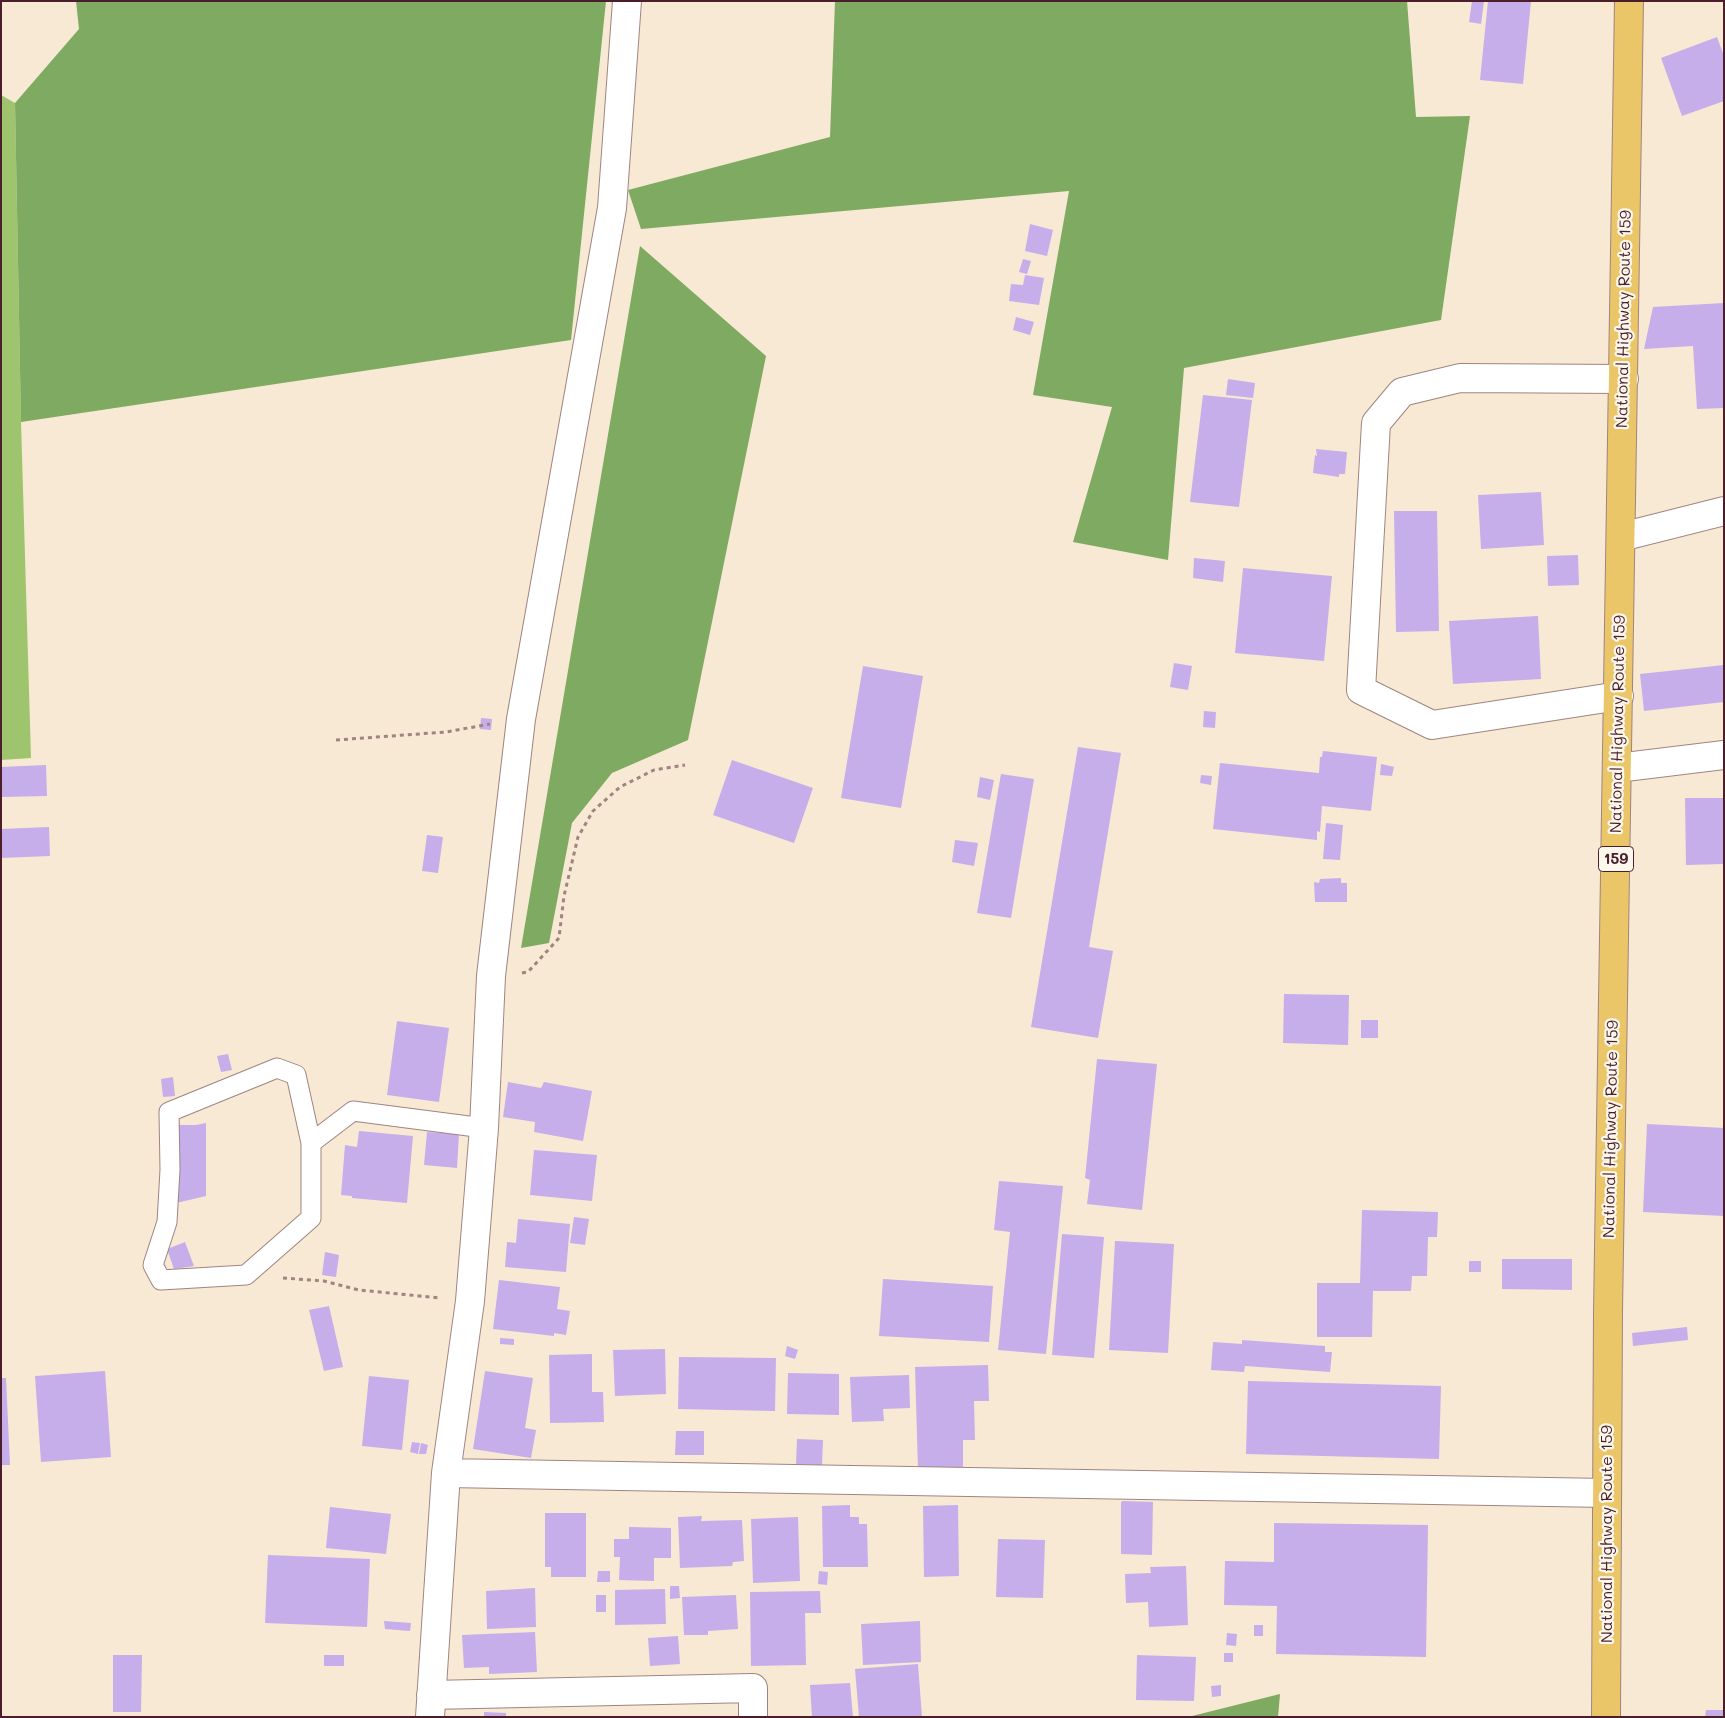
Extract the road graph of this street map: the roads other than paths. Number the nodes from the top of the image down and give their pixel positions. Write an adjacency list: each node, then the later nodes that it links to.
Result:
1 (627, 1): 9 (street)
2 (1629, 1): 3 (highway, National Highway Route 159 / 159)
3 (1624, 379): 5 (highway, National Highway Route 159 / 159); 6 (street)
4 (1724, 510): 5 (street)
5 (1621, 537): 6 (highway, National Highway Route 159 / 159)
6 (1619, 696): 8 (highway, National Highway Route 159 / 159)
7 (1724, 755): 8 (street)
8 (1617, 768): 12 (highway, National Highway Route 159 / 159)
9 (484, 1128): 10 (lane); 11 (street)
10 (311, 1143): 10 (lane)
11 (446, 1473): 12 (street); 13 (street)
12 (1607, 1493): 15 (highway, National Highway Route 159 / 159)
13 (430, 1706): 14 (street)
14 (753, 1717)
15 (1606, 1717)

